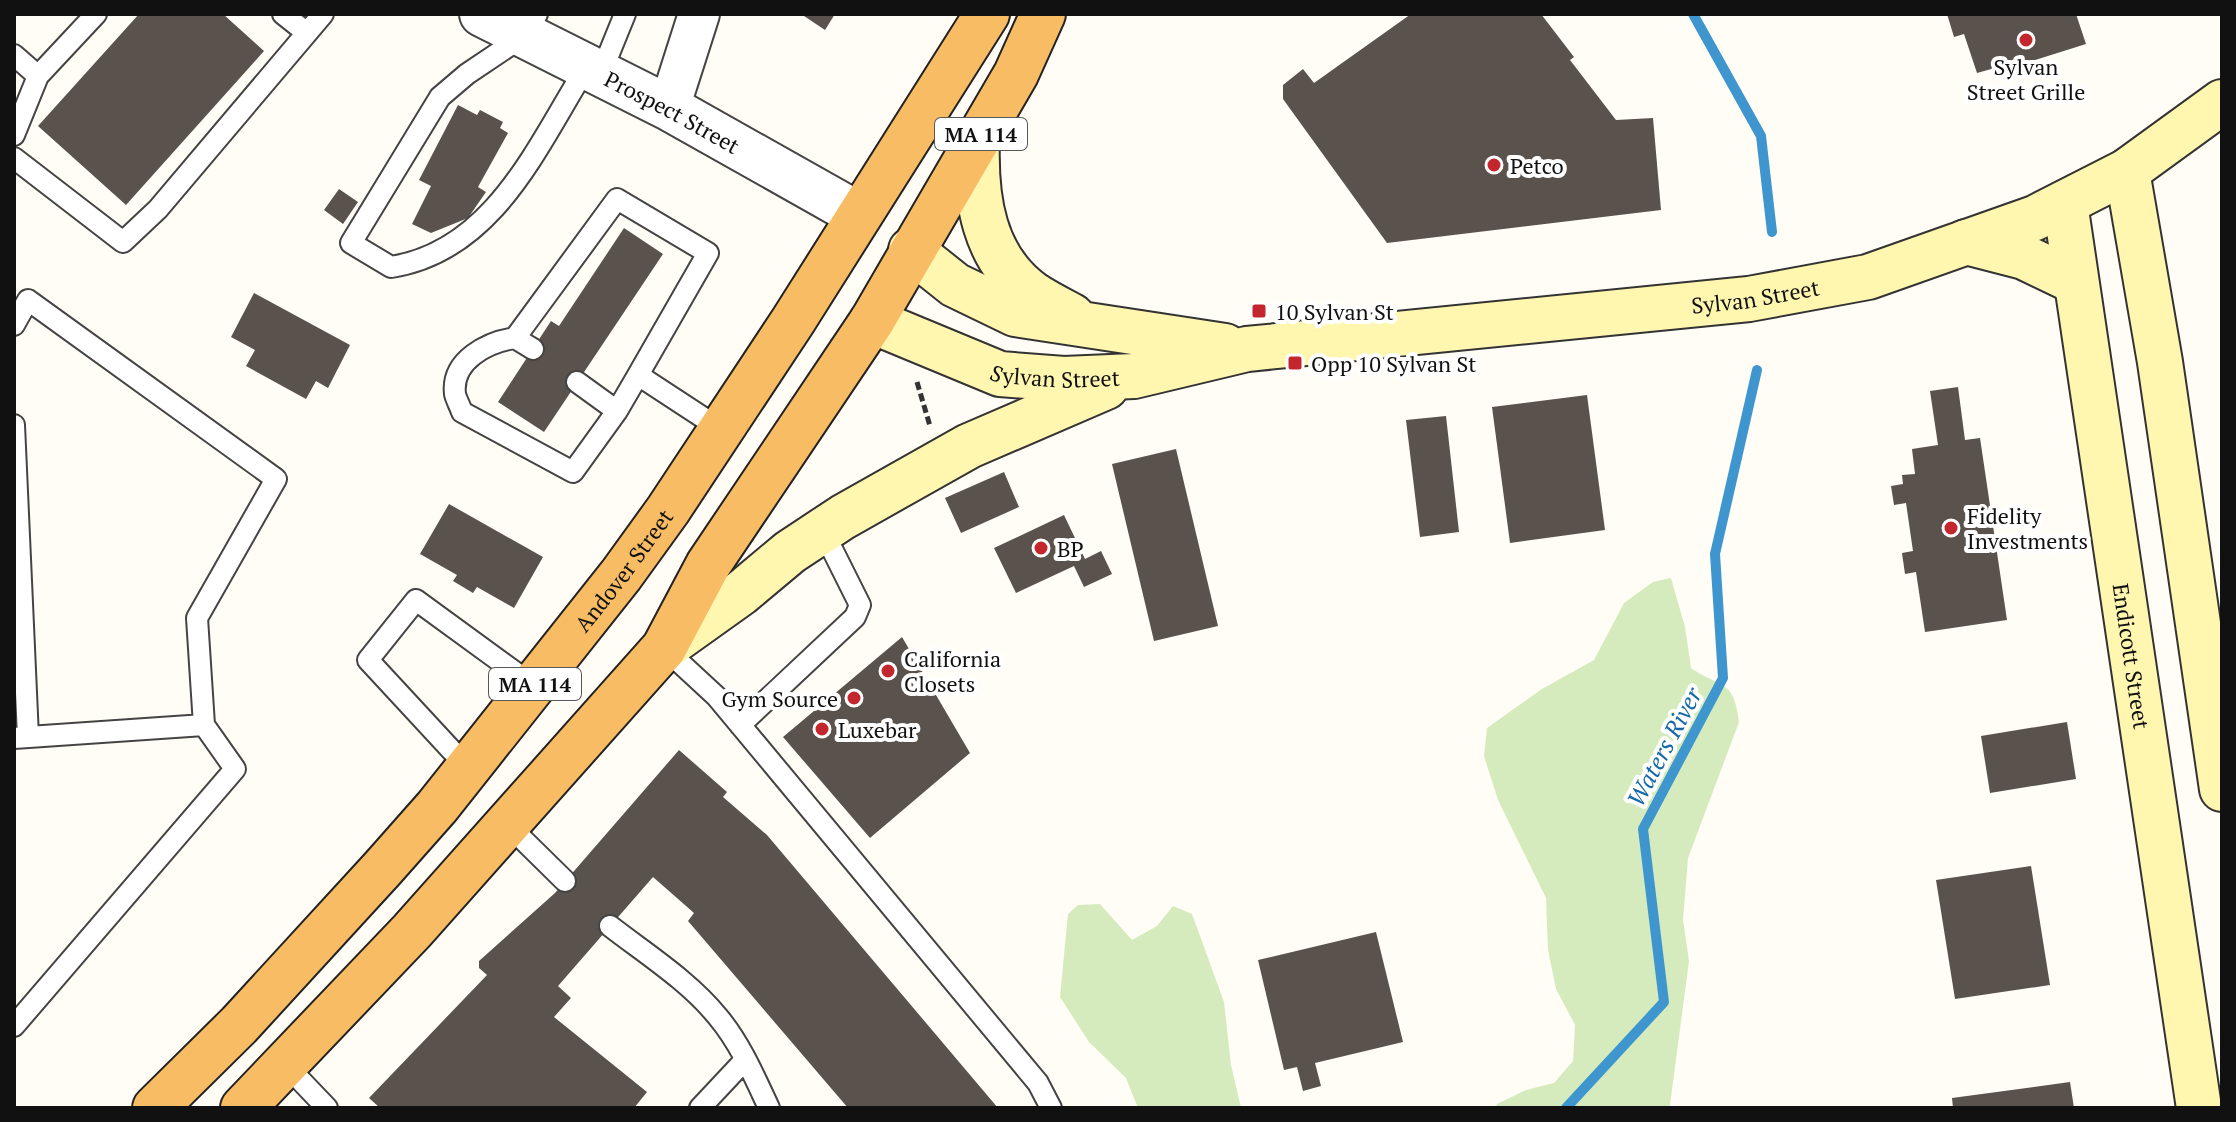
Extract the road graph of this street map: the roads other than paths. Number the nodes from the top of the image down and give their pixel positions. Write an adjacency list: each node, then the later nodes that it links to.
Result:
1 (96, 14): 13 (lane)
2 (283, 14): 10 (lane)
3 (323, 14): 10 (lane)
4 (482, 14): 9 (street, Prospect Street)
5 (625, 14): 12 (lane)
6 (699, 14): 15 (street)
7 (987, 14): 21 (highway, Andover Street / MA 114)
8 (1043, 14): 17 (highway, MA 114)
9 (531, 25): 12 (street, Prospect Street); 12 (lane)
10 (307, 33): 18 (lane)
11 (14, 55): 13 (lane)
12 (594, 70): 15 (street, Prospect Street)
13 (38, 76): 16 (lane)
14 (2222, 102): 19 (main road, Sylvan Street)
15 (669, 108): 21 (street, Prospect Street)
16 (14, 135)
17 (977, 141): 23 (highway, MA 114); 28 (main road)
18 (14, 158)
19 (2127, 171): 20 (main road, Sylvan Street); 39 (main road)
20 (2065, 203): 22 (main road, Sylvan Street); 24 (main road, Endicott Street)
21 (859, 215): 23 (highway); 25 (highway, Andover Street / MA 114)
22 (1966, 242): 24 (main road); 31 (main road, Sylvan Street)
23 (911, 250): 26 (highway, MA 114); 28 (main road, Sylvan Street)
24 (2076, 282): 40 (main road, Endicott Street)
25 (812, 290): 26 (highway); 37 (highway, Andover Street / MA 114)
26 (872, 321): 33 (main road, Sylvan Street); 41 (highway, MA 114)
27 (14, 325): 43 (lane)
28 (1091, 327): 31 (main road, Sylvan Street)
29 (515, 338): 30 (lane); 32 (lane); 35 (lane)
30 (533, 349)
31 (1247, 349): 33 (main road, Sylvan Street)
32 (638, 375): 35 (lane); 37 (lane)
33 (1134, 376): 38 (main road)
34 (577, 382): 35 (lane)
35 (617, 411)
36 (14, 425): 45 (lane)
37 (722, 430): 42 (highway, Andover Street / MA 114)
38 (823, 531): 41 (main road); 44 (lane)
39 (2188, 553): 40 (main road); 47 (main road)
40 (2118, 563): 60 (main road, Endicott Street)
41 (664, 648): 44 (lane); 48 (highway, MA 114)
42 (534, 686): 46 (highway, Andover Street / MA 114); 46 (lane)
43 (204, 725): 45 (lane); 51 (lane)
44 (740, 725): 59 (lane)
45 (21, 737)
46 (468, 768): 54 (highway, Andover Street / MA 114)
47 (2222, 789)
48 (507, 824): 49 (lane); 53 (highway, MA 114)
49 (565, 881)
50 (610, 926): 52 (lane)
51 (14, 1026)
52 (745, 1060): 57 (lane); 58 (lane)
53 (285, 1064): 55 (highway, MA 114); 56 (lane)
54 (155, 1108)
55 (243, 1108)
56 (327, 1108)
57 (700, 1108)
58 (769, 1108)
59 (1051, 1108)
60 (2199, 1108)

